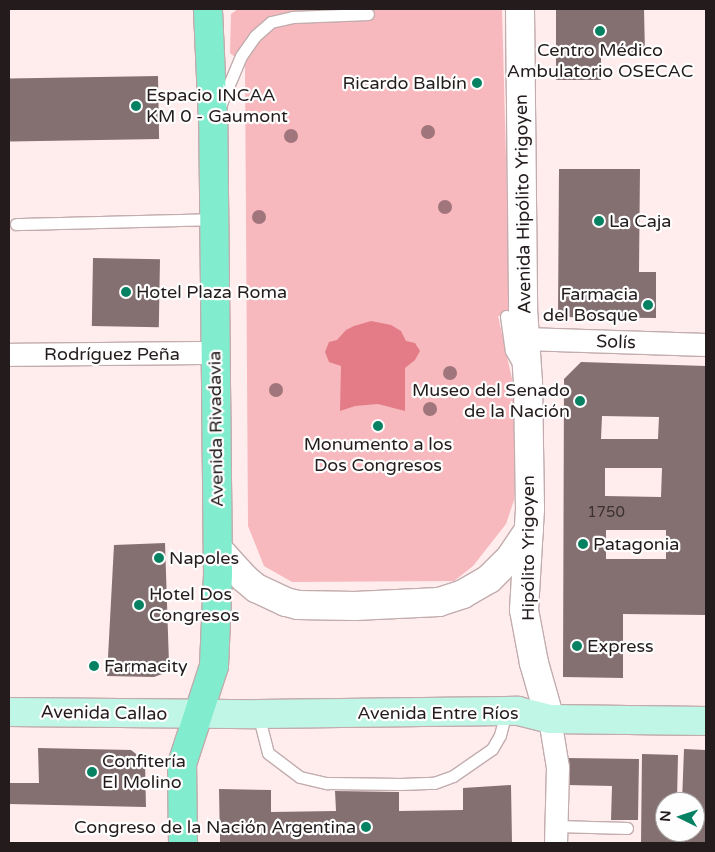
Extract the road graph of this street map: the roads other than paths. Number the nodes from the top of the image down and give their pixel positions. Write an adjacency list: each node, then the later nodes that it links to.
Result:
1 (208, 9): 4 (main road, Avenida Rivadavia)
2 (520, 9): 8 (street, Avenida Hipólito Yrigoyen)
3 (368, 14): 4 (lane)
4 (213, 121): 5 (main road, Avenida Rivadavia)
5 (214, 219): 6 (lane); 10 (main road, Avenida Rivadavia)
6 (16, 224)
7 (506, 316): 12 (lane)
8 (525, 339): 9 (street, Solís); 12 (street, Hipólito Yrigoyen)
9 (706, 345)
10 (216, 353): 11 (street, Rodríguez Peña); 14 (main road, Avenida Rivadavia)
11 (9, 355)
12 (528, 382): 13 (street, Hipólito Yrigoyen)
13 (530, 529): 14 (street); 19 (street, Hipólito Yrigoyen)
14 (218, 549): 17 (main road, Avenida Rivadavia)
15 (9, 712): 17 (main road, Avenida Callao)
16 (506, 712): 18 (main road, Avenida Entre Ríos); 18 (lane); 19 (main road, Avenida Entre Ríos)
17 (200, 714): 18 (main road, Avenida Entre Ríos); 23 (main road, Avenida Rivadavia)
18 (258, 714)
19 (550, 719): 20 (main road, Avenida Entre Ríos); 22 (street, Hipólito Yrigoyen)
20 (706, 721)
21 (627, 828): 22 (lane)
22 (556, 835)
23 (183, 843)

